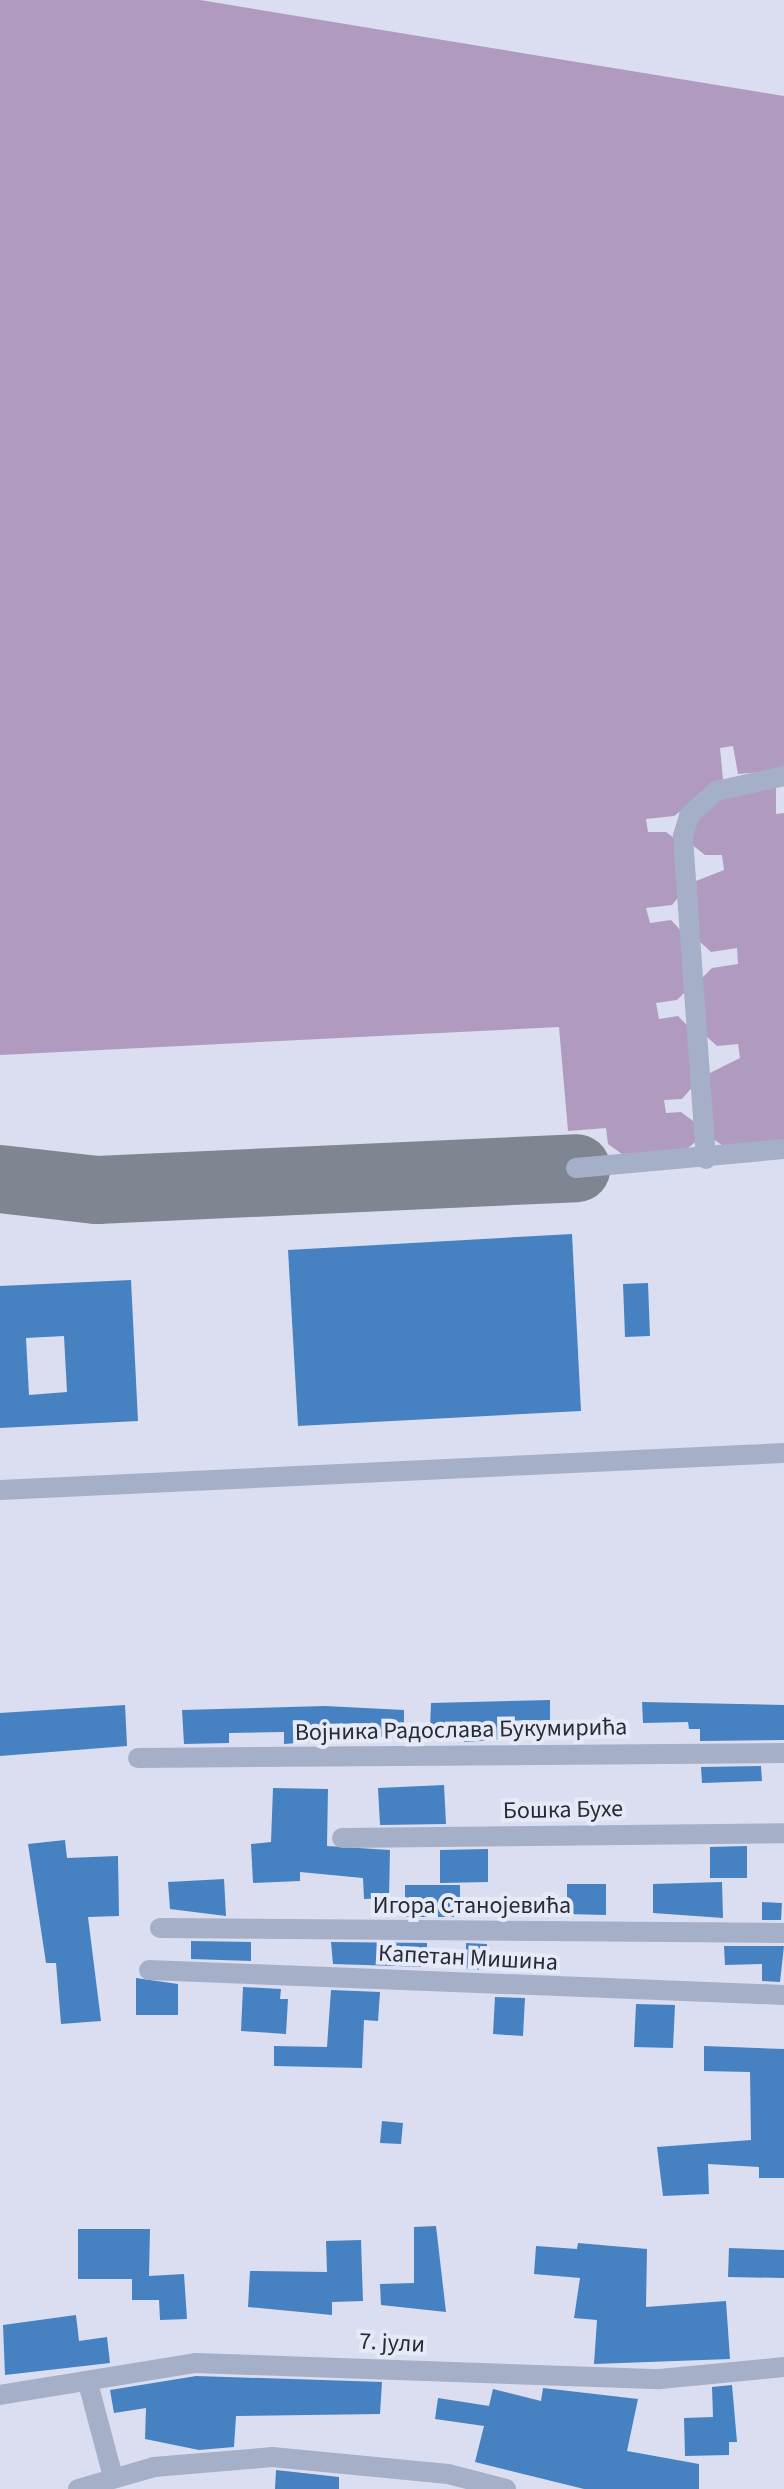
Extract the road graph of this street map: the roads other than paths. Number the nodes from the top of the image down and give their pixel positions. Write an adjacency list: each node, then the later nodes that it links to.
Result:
1 (784, 776): 3 (street)
2 (784, 1149): 3 (street)
3 (706, 1159): 4 (street)
4 (576, 1168)
5 (784, 1453): 6 (street)
6 (0, 1490)
7 (784, 1753): 8 (street, Војника Радослава Букумирића)
8 (138, 1758)
9 (784, 1833): 10 (street, Бошка Бухе)
10 (342, 1838)
11 (160, 1928): 12 (street, Игора Станојевића)
12 (784, 1933)
13 (149, 1970): 14 (street, Капетан Мишина)
14 (784, 1995)
15 (784, 2367): 16 (street, 7. јули)
16 (88, 2383): 17 (street, 7. јули); 18 (street)
17 (0, 2395)
18 (113, 2477): 19 (street); 20 (street)
19 (78, 2489)
20 (506, 2489)

